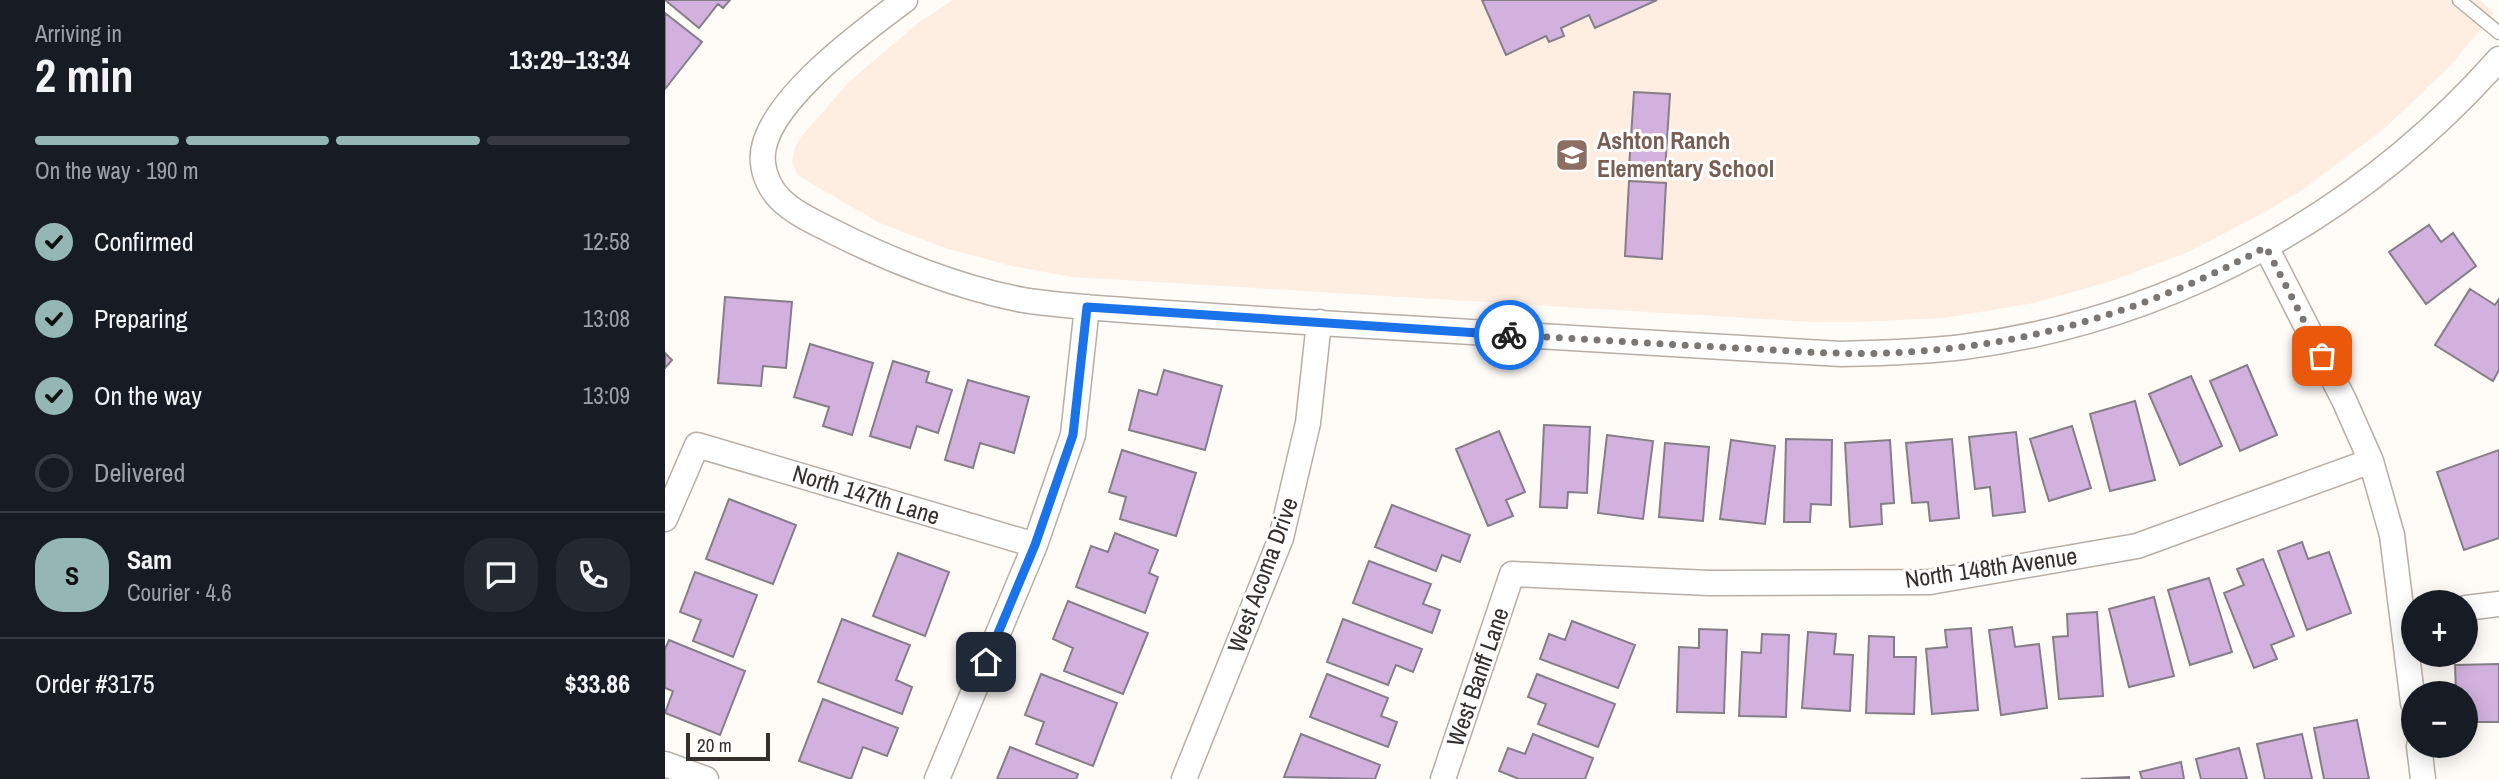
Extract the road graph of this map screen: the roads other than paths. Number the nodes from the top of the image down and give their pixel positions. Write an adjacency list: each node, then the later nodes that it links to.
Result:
1 (905, 0): 6 (street)
2 (2459, 0): 3 (lane)
3 (2499, 33)
4 (2499, 59): 5 (street)
5 (2266, 247): 7 (street); 8 (street)
6 (1087, 307): 7 (street); 10 (street)
7 (1319, 323): 19 (street, West Acoma Drive)
8 (2371, 461): 11 (street, North 148th Avenue); 12 (street)
9 (665, 519): 10 (street, North 147th Lane)
10 (1035, 545): 18 (street)
11 (1512, 574): 20 (street, West Banff Lane)
12 (2403, 590)
13 (2499, 604): 14 (street)
14 (2478, 607)
15 (2420, 758): 21 (street)
16 (665, 764): 17 (street)
17 (706, 779)
18 (937, 779)
19 (1184, 779)
20 (1443, 779)
21 (2423, 779)

